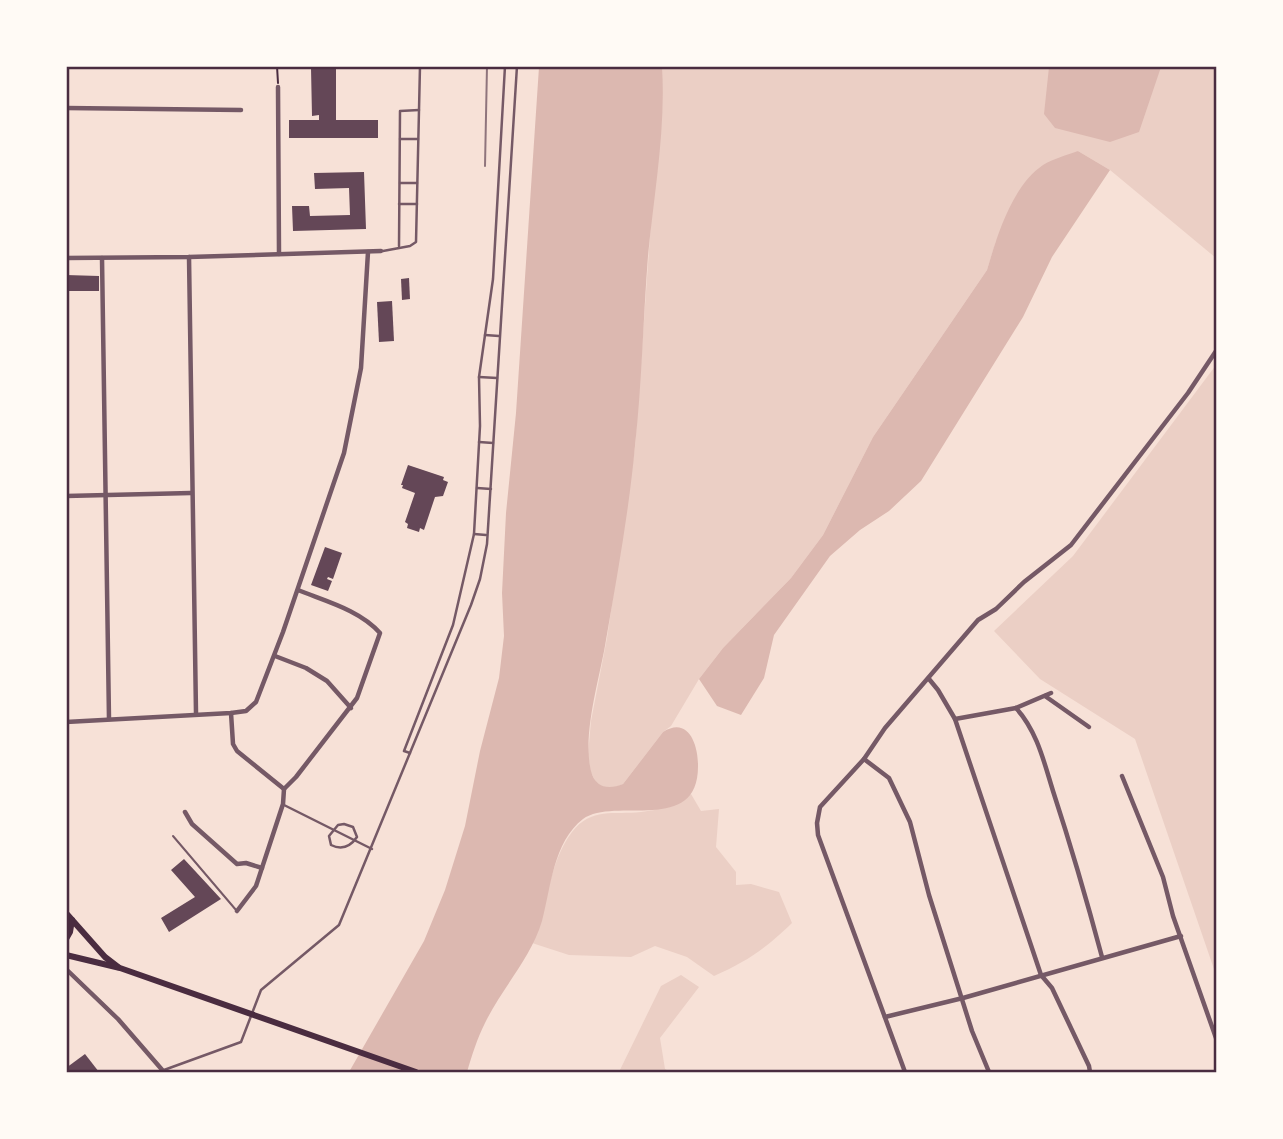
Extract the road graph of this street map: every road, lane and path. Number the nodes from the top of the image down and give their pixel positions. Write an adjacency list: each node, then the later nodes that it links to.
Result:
1 (277, 66): 5 (path)
2 (420, 66): 8 (street)
3 (505, 66): 13 (street)
4 (517, 66): 14 (street)
5 (278, 87): 22 (street)
6 (66, 108): 7 (street)
7 (241, 110)
8 (419, 110): 9 (street); 10 (street)
9 (400, 139): 10 (street); 11 (street)
10 (419, 139): 12 (street)
11 (400, 183): 12 (street); 15 (street)
12 (417, 183): 16 (street)
13 (497, 186): 14 (street); 17 (street)
14 (509, 186): 18 (street)
15 (400, 204): 16 (street); 19 (street)
16 (417, 204): 19 (street)
17 (495, 242): 18 (street); 26 (street)
18 (506, 242): 27 (street)
19 (399, 247): 20 (street)
20 (381, 251): 21 (street)
21 (368, 252): 22 (street); 40 (street)
22 (279, 254): 23 (street)
23 (189, 257): 25 (street); 35 (street)
24 (66, 258): 25 (street)
25 (102, 258): 36 (street)
26 (485, 335): 27 (street); 29 (street)
27 (500, 336): 30 (street)
28 (1216, 351): 42 (street)
29 (479, 377): 30 (street); 31 (street)
30 (497, 377): 32 (street)
31 (479, 442): 32 (street); 33 (street)
32 (494, 443): 34 (street)
33 (477, 488): 34 (street); 38 (street)
34 (491, 489): 39 (street)
35 (191, 494): 36 (street); 47 (street)
36 (106, 495): 37 (street); 49 (street)
37 (66, 496)
38 (474, 534): 39 (street); 53 (street)
39 (486, 536): 53 (street)
40 (298, 590): 41 (street); 45 (street)
41 (275, 656): 45 (street); 48 (street)
42 (929, 678): 50 (street); 54 (street)
43 (1051, 693): 44 (street)
44 (1045, 696): 46 (street); 52 (street)
45 (351, 708): 56 (street)
46 (1016, 708): 50 (street); 70 (street)
47 (195, 713): 48 (street); 49 (street)
48 (231, 713): 56 (street)
49 (108, 719): 51 (street)
50 (955, 719): 73 (street)
51 (66, 722)
52 (1089, 727)
53 (410, 753): 62 (street)
54 (864, 758): 74 (street); 75 (street)
55 (1122, 776): 67 (street)
56 (284, 789): 57 (street)
57 (283, 804): 59 (street); 63 (street)
58 (185, 812): 63 (street)
59 (332, 830): 61 (street); 61 (street); 61 (street)
60 (173, 836): 64 (lane)
61 (354, 841): 62 (street)
62 (372, 849): 77 (street)
63 (262, 868): 64 (street)
64 (237, 911)
65 (66, 913): 66 (main road)
66 (72, 920): 68 (main road); 71 (main road)
67 (1181, 936): 70 (street); 76 (street)
68 (66, 939)
69 (66, 955): 71 (main road)
70 (1101, 957): 73 (street)
71 (120, 968): 78 (main road)
72 (66, 970): 77 (street)
73 (1041, 975): 74 (street); 81 (street)
74 (962, 998): 75 (street); 80 (street)
75 (886, 1017): 79 (street)
76 (1216, 1038)
77 (164, 1072)
78 (416, 1073)
79 (905, 1073)
80 (989, 1073)
81 (1090, 1073)

